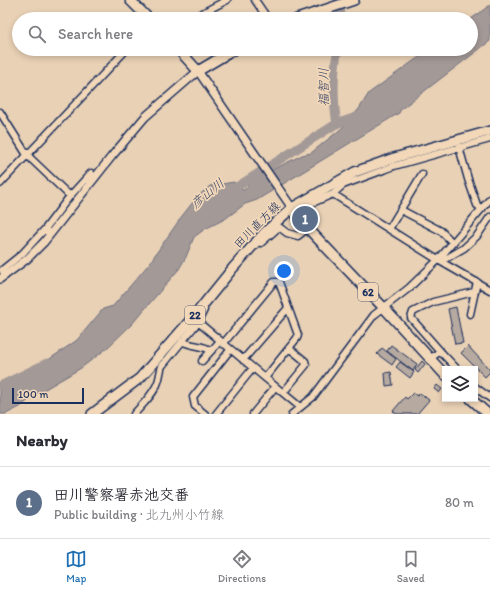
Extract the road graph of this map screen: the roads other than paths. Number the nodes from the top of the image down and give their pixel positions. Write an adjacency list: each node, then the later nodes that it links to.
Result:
1 (130, 0): 5 (main road)
2 (226, 0): 6 (street)
3 (255, 0): 7 (street)
4 (351, 0): 8 (main road)
5 (142, 12)
6 (205, 12)
7 (263, 12)
8 (317, 12)
9 (120, 56): 16 (street)
10 (184, 56): 12 (main road)
11 (225, 56): 12 (main road)
12 (200, 73): 18 (street); 23 (street)
13 (0, 112): 16 (street)
14 (489, 134): 15 (street); 23 (main road, 田川直方線 / 22)
15 (460, 147): 20 (street); 24 (street)
16 (27, 155): 19 (street); 21 (street)
17 (422, 174): 25 (street)
18 (95, 178): 21 (street); 30 (street)
19 (1, 182)
20 (332, 194): 23 (street); 29 (street)
21 (70, 196): 28 (street)
22 (490, 200): 24 (street)
23 (290, 206): 27 (main road, 62); 31 (main road, 田川直方線 / 22)
24 (482, 209): 32 (street)
25 (401, 210): 29 (street); 32 (street)
26 (490, 217): 33 (street)
27 (308, 228): 31 (street); 40 (main road, 62)
28 (45, 229): 30 (street); 34 (street)
29 (389, 229): 33 (street)
30 (50, 234): 34 (street)
31 (257, 240): 38 (main road, 田川直方線 / 22)
32 (452, 243): 33 (street)
33 (440, 260): 35 (street); 40 (street)
34 (3, 278)
35 (477, 282): 36 (street); 37 (street)
36 (490, 290)
37 (474, 292): 41 (street); 48 (street)
38 (204, 303): 42 (street); 62 (main road, 田川直方線 / 22)
39 (288, 308): 44 (street); 45 (street); 50 (street)
40 (384, 308): 49 (main road, 62); 61 (street)
41 (470, 314)
42 (198, 322): 43 (street); 44 (street)
43 (182, 341): 47 (street); 63 (street)
44 (221, 342): 46 (street); 47 (street)
45 (289, 348): 55 (street); 58 (street)
46 (230, 350): 50 (street); 64 (street)
47 (211, 351): 51 (street)
48 (440, 351): 49 (street); 52 (street)
49 (430, 359): 54 (main road, 62)
50 (243, 360): 53 (street)
51 (202, 361)
52 (454, 366)
53 (253, 368): 55 (street); 65 (street)
54 (442, 372)
55 (265, 378): 56 (street)
56 (275, 387): 58 (street); 66 (street)
57 (478, 389): 59 (street)
58 (283, 393): 61 (street)
59 (490, 398)
60 (474, 402): 68 (main road)
61 (300, 407): 67 (street)
62 (92, 414)
63 (134, 414)
64 (205, 414)
65 (216, 414)
66 (253, 414)
67 (292, 414)
68 (488, 414)

